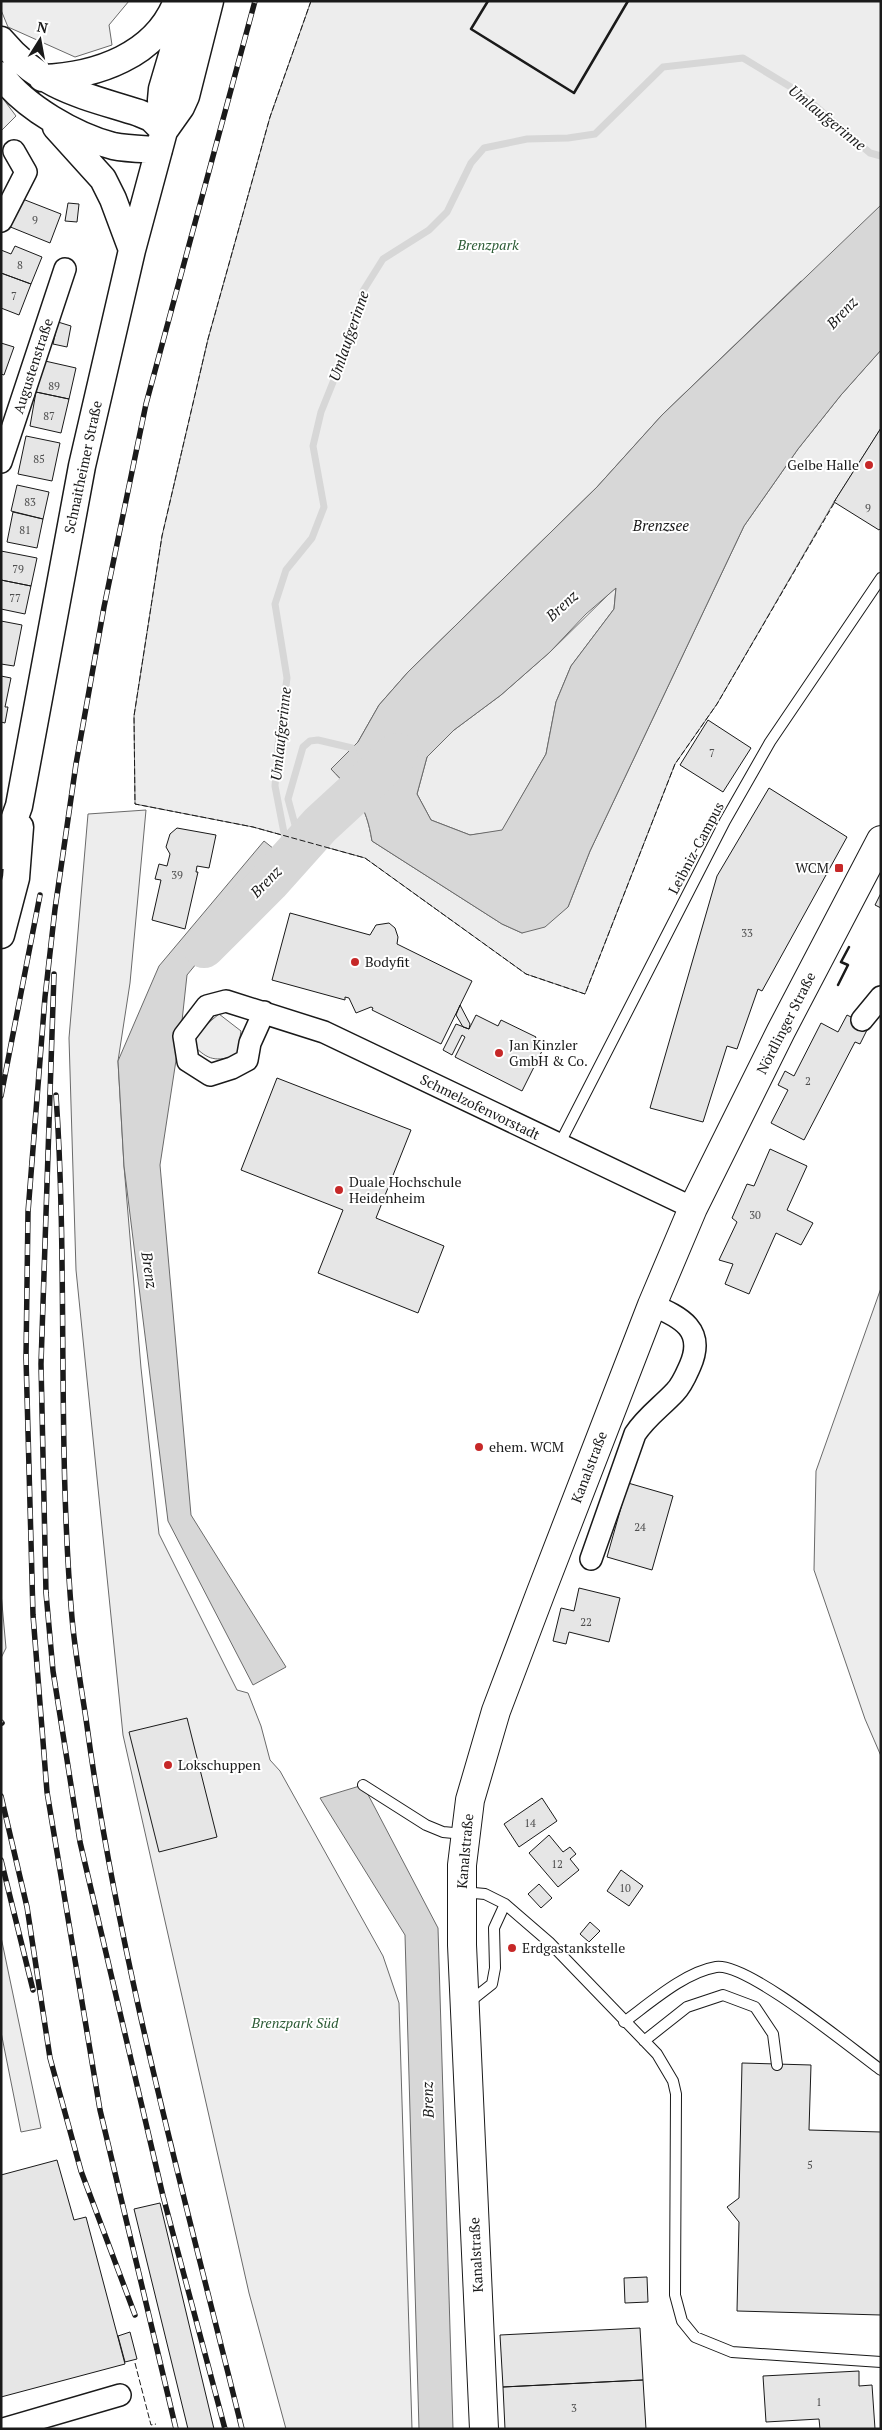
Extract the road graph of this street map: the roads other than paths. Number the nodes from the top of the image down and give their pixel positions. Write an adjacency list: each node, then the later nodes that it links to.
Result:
1 (177, 1): 6 (street)
2 (188, 1): 8 (street, Schnaitheimer Straße)
3 (210, 1): 8 (street, Schnaitheimer Straße)
4 (1, 40): 6 (street)
5 (1, 75): 7 (street)
6 (42, 78): 8 (street)
7 (46, 116): 8 (street); 11 (street)
8 (162, 140): 11 (street, Schnaitheimer Straße)
9 (14, 151): 10 (street)
10 (1, 221)
11 (132, 250): 15 (street, Schnaitheimer Straße)
12 (65, 269): 13 (street, Augustenstraße)
13 (1, 462)
14 (881, 578): 25 (lane, Leibniz-Campus)
15 (19, 806): 17 (street, Schnaitheimer Straße); 18 (street, Schnaitheimer Straße)
16 (881, 840): 26 (main road, Nördlinger Straße)
17 (1, 856)
18 (9, 876): 19 (street, Schnaitheimer Straße)
19 (1, 935)
20 (200, 992): 22 (street, Schmelzofenvorstadt)
21 (881, 997): 24 (street)
22 (226, 1001): 23 (street, Schmelzofenvorstadt); 23 (street)
23 (264, 1012): 25 (street, Schmelzofenvorstadt)
24 (862, 1020)
25 (559, 1146): 26 (street, Schmelzofenvorstadt)
26 (693, 1208): 27 (main road, Kanalstraße)
27 (652, 1305): 28 (street); 30 (main road, Kanalstraße)
28 (591, 1559)
29 (363, 1785): 30 (lane)
30 (464, 1834): 31 (main road, Kanalstraße)
31 (462, 1892): 32 (lane); 33 (main road, Kanalstraße)
32 (505, 1904): 33 (lane); 34 (lane)
33 (464, 2007): 41 (main road, Kanalstraße)
34 (624, 2022): 35 (lane); 37 (lane)
35 (644, 2041): 36 (lane); 38 (lane)
36 (777, 2064)
37 (881, 2070)
38 (881, 2362)
39 (120, 2395): 40 (street)
40 (3, 2429)
41 (484, 2429)

